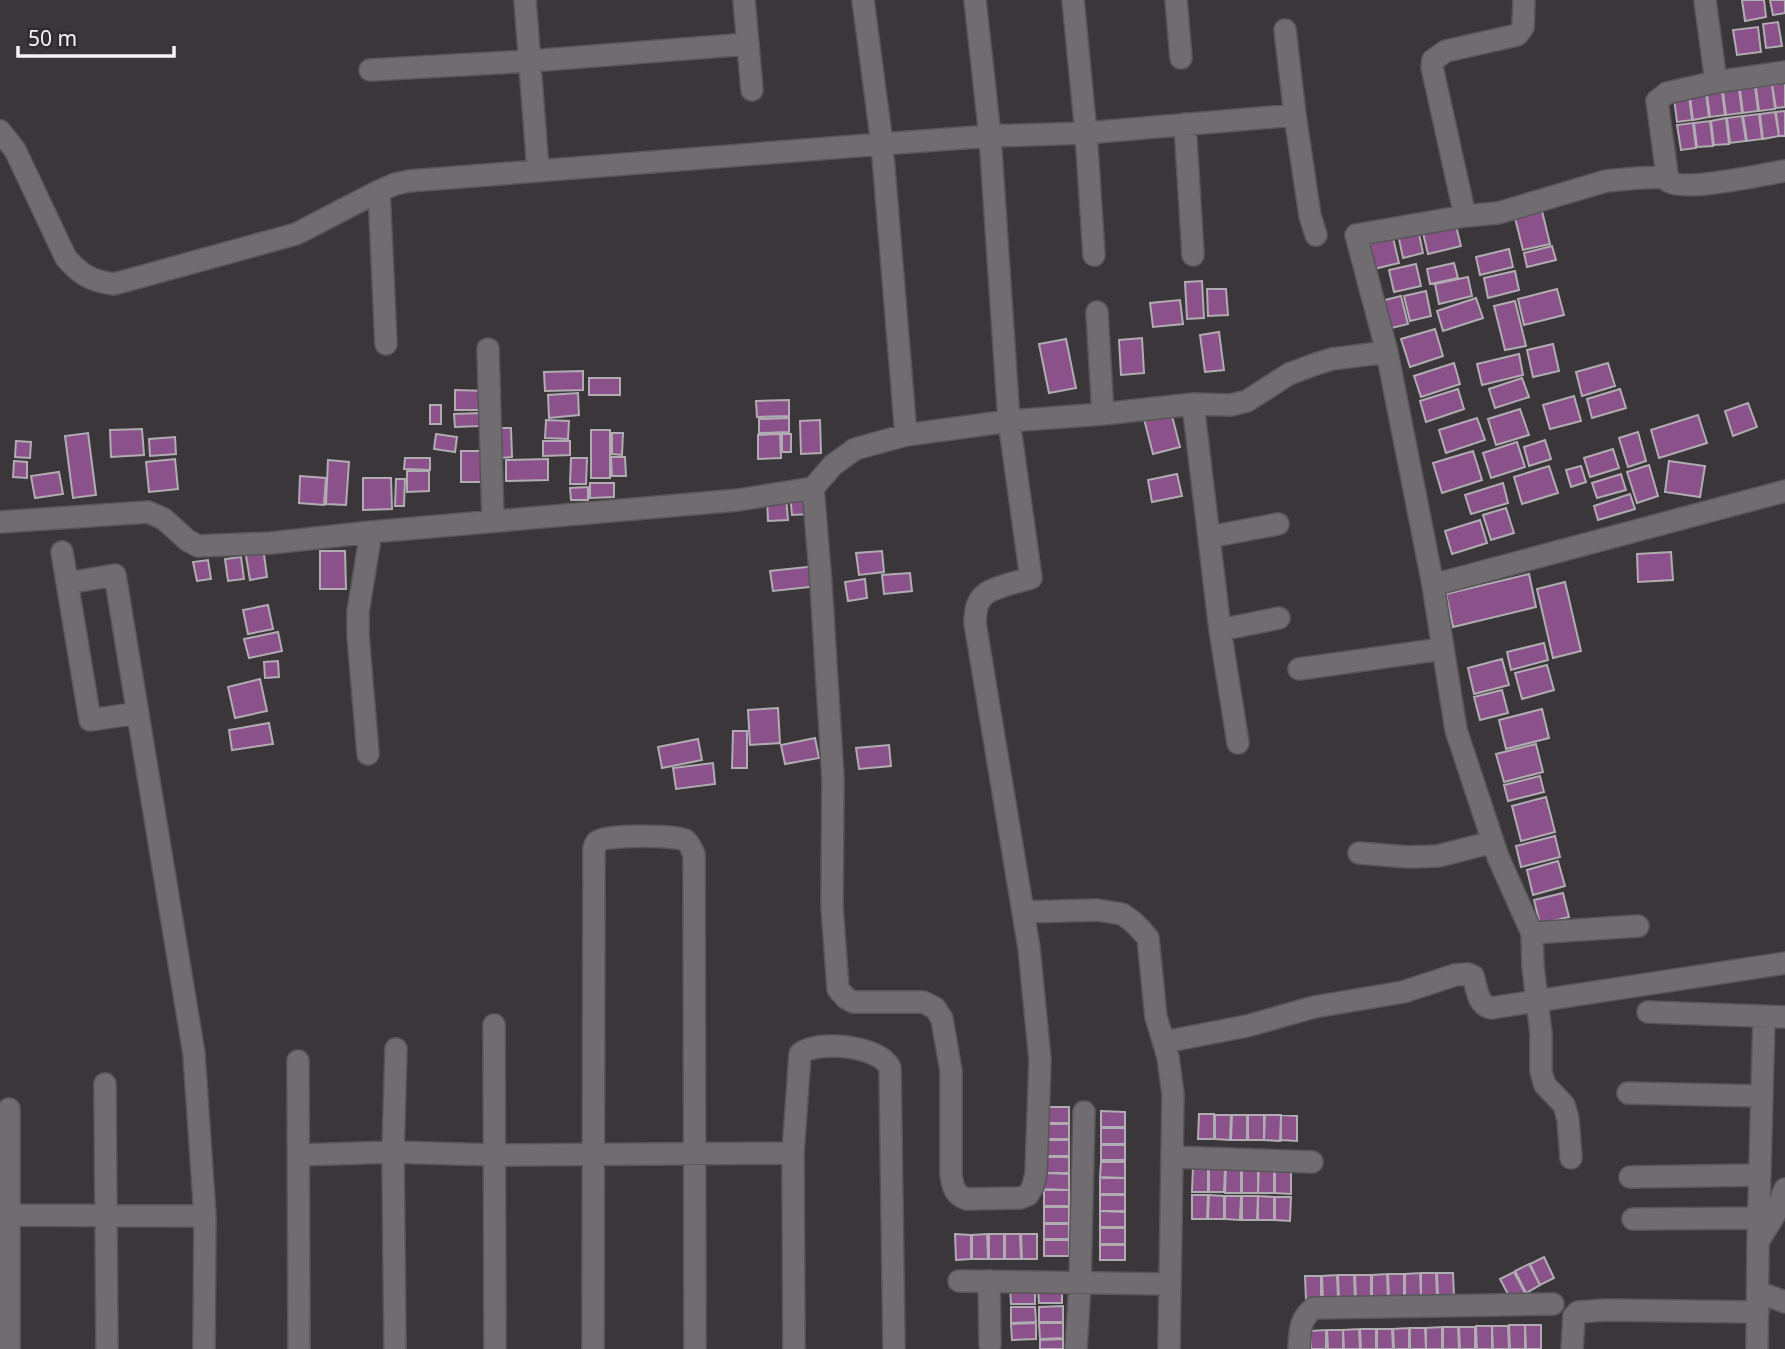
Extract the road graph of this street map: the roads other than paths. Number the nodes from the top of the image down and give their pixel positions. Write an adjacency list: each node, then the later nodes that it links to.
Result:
1 (525, 0): 12 (street)
2 (744, 0): 10 (street)
3 (863, 0): 22 (street)
4 (975, 0): 21 (street)
5 (1073, 0): 20 (street)
6 (1176, 0): 11 (street)
7 (1524, 0): 27 (street)
8 (1705, 0): 15 (street)
9 (1285, 30): 17 (street)
10 (748, 44): 12 (street); 16 (street)
11 (1181, 58)
12 (530, 61): 13 (street); 23 (street)
13 (370, 70)
14 (1785, 72): 15 (street)
15 (1716, 82): 25 (street)
16 (752, 90)
17 (1295, 115): 18 (street); 28 (street)
18 (1185, 124): 20 (street); 30 (street)
19 (0, 131): 26 (street)
20 (1086, 133): 21 (street); 29 (street)
21 (990, 136): 22 (street); 37 (street)
22 (882, 144): 23 (street); 38 (street)
23 (538, 170): 26 (street)
24 (1785, 171): 25 (street)
25 (1666, 177): 27 (street)
26 (379, 191): 32 (street)
27 (1465, 216): 34 (street)
28 (1316, 235)
29 (1094, 255)
30 (1193, 255)
31 (1097, 312): 36 (street)
32 (386, 344)
33 (488, 349): 41 (street)
34 (1387, 352): 35 (street); 48 (street)
35 (1193, 404): 36 (street); 45 (street)
36 (1103, 414): 37 (street)
37 (1009, 421): 38 (street); 58 (street)
38 (906, 435): 39 (street)
39 (813, 488): 41 (street); 58 (street)
40 (1785, 491): 48 (street)
41 (493, 521): 44 (street)
42 (0, 522): 44 (street)
43 (1278, 524): 45 (street)
44 (371, 532): 55 (street)
45 (1209, 537): 50 (street)
46 (62, 552): 47 (street)
47 (68, 583): 53 (street); 53 (street)
48 (1433, 585): 51 (street)
49 (1279, 618): 50 (street)
50 (1220, 630): 54 (street)
51 (1442, 649): 52 (street); 56 (street)
52 (1299, 670)
53 (138, 713): 88 (street)
54 (1238, 743)
55 (368, 754)
56 (1493, 842): 57 (street); 60 (street)
57 (1359, 853)
58 (1023, 912): 66 (street)
59 (1639, 926): 60 (street)
60 (1532, 933): 62 (street)
61 (1785, 963): 62 (street)
62 (1538, 1000): 66 (street); 81 (street)
63 (1648, 1012): 64 (street)
64 (1775, 1017): 71 (street)
65 (494, 1025): 79 (street)
66 (1164, 1042): 80 (street)
67 (396, 1049): 74 (street)
68 (298, 1061): 78 (street)
69 (105, 1084): 87 (street)
70 (1628, 1093): 71 (street)
71 (1761, 1096): 83 (street)
72 (9, 1110): 86 (street)
73 (1084, 1112): 94 (street)
74 (393, 1152): 78 (street); 79 (street); 104 (street)
75 (693, 1153): 76 (street); 77 (street); 77 (street); 107 (street)
76 (793, 1153): 108 (street); 109 (street)
77 (593, 1154): 79 (street); 106 (street)
78 (299, 1155): 103 (street)
79 (494, 1155): 105 (street)
80 (1172, 1157): 82 (street); 95 (street)
81 (1572, 1158)
82 (1312, 1162)
83 (1759, 1175): 84 (street); 89 (street)
84 (1630, 1177)
85 (1785, 1189): 91 (street)
86 (4, 1215): 87 (street); 100 (street)
87 (106, 1216): 88 (street); 101 (street)
88 (205, 1216): 102 (street)
89 (1759, 1218): 90 (street); 91 (street)
90 (1633, 1219)
91 (1758, 1242): 96 (street)
92 (959, 1281): 93 (street)
93 (989, 1281): 94 (street); 99 (street)
94 (1080, 1283): 95 (street); 110 (street)
95 (1170, 1284): 111 (street)
96 (1758, 1301): 97 (street); 113 (street); 114 (street)
97 (1785, 1302)
98 (1553, 1304): 112 (street)
99 (990, 1344)
100 (9, 1349)
101 (107, 1349)
102 (204, 1349)
103 (299, 1349)
104 (395, 1349)
105 (495, 1349)
106 (593, 1349)
107 (695, 1349)
108 (794, 1349)
109 (894, 1349)
110 (1076, 1349)
111 (1169, 1349)
112 (1299, 1349)
113 (1572, 1349)
114 (1757, 1349)

